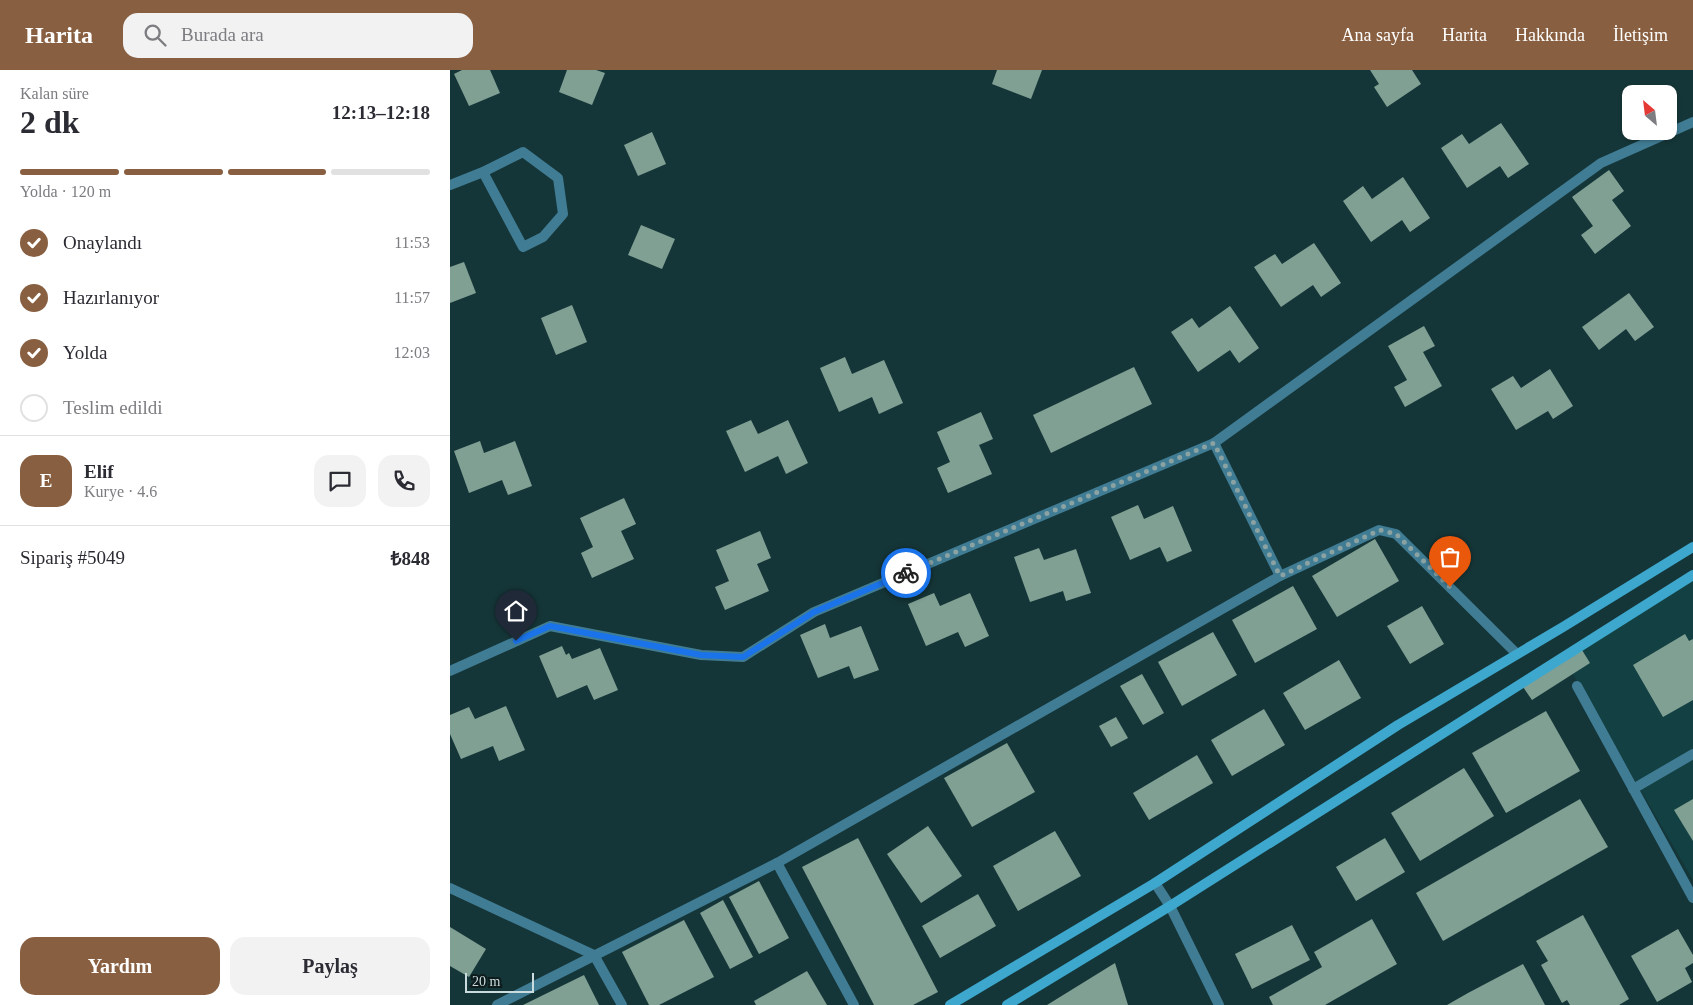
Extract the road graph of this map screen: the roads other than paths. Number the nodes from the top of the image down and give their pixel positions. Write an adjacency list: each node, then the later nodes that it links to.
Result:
1 (1693, 122): 4 (street)
2 (483, 172): 2 (street); 3 (street)
3 (450, 185)
4 (1214, 443): 7 (street); 9 (street)
5 (1693, 547): 8 (main road)
6 (1693, 575): 17 (main road)
7 (1280, 576): 8 (street); 13 (street)
8 (1517, 654): 14 (main road)
9 (450, 671)
10 (1577, 686): 12 (street)
11 (1693, 754): 12 (street)
12 (1633, 789): 16 (street)
13 (777, 863): 18 (street); 21 (street)
14 (1155, 883): 17 (street); 22 (main road)
15 (450, 888): 18 (street)
16 (1693, 898)
17 (1170, 906): 23 (main road); 24 (street)
18 (594, 955): 19 (street); 20 (street)
19 (496, 1005)
20 (622, 1005)
21 (854, 1005)
22 (950, 1005)
23 (1007, 1005)
24 (1218, 1005)

